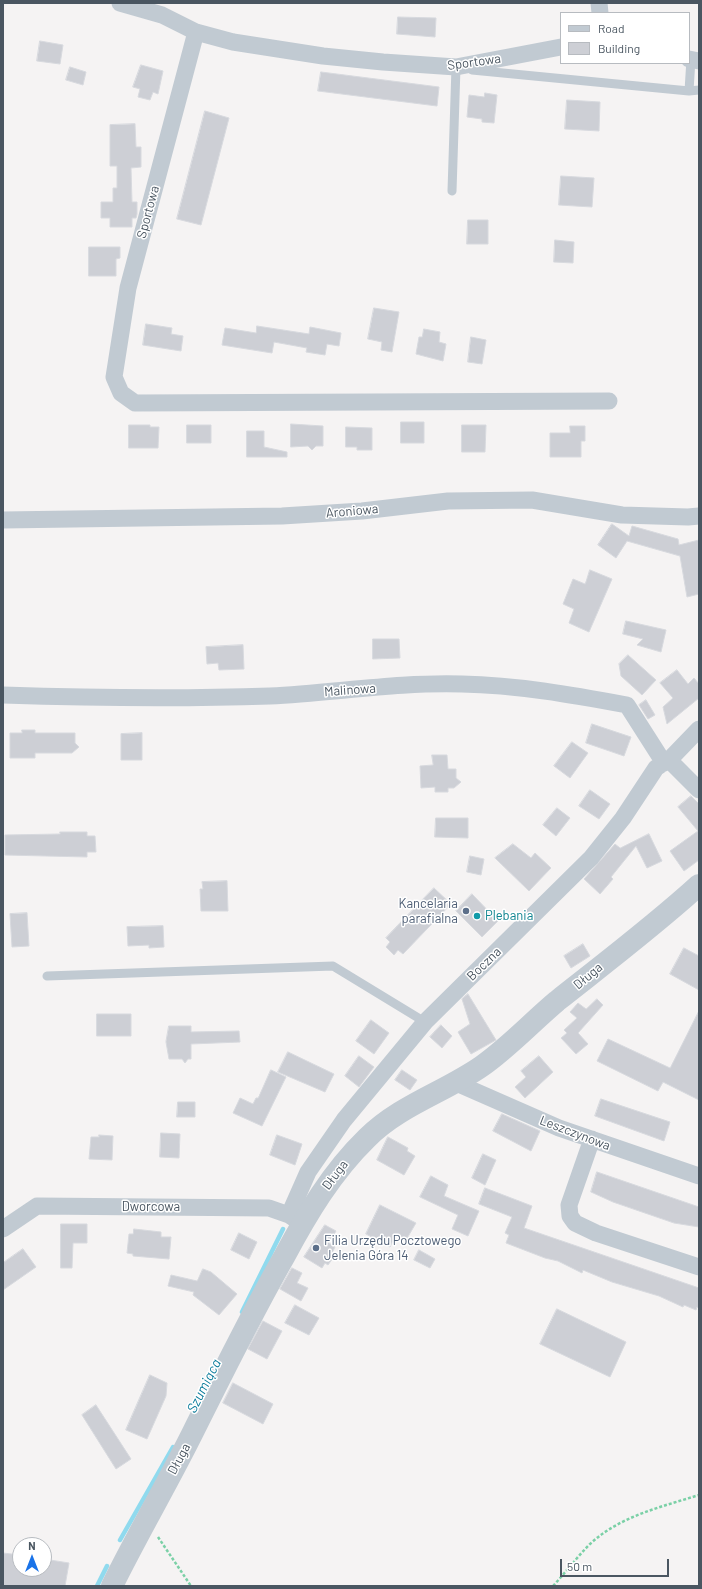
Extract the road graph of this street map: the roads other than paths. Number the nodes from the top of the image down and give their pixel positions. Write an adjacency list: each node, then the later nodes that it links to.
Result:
1 (120, 3): 2 (street, Sportowa)
2 (163, 9): 3 (street, Sportowa)
3 (196, 32): 6 (street, Sportowa); 10 (street, Sportowa)
4 (560, 47): 6 (street, Sportowa)
5 (693, 60): 8 (lane)
6 (463, 66): 8 (lane); 9 (lane)
7 (699, 90): 8 (lane)
8 (689, 91)
9 (452, 191)
10 (609, 401)
11 (699, 516): 12 (street, Aroniowa)
12 (3, 520)
13 (3, 695): 15 (street, Malinowa)
14 (699, 729): 15 (street, Boczna)
15 (666, 761): 16 (street, Malinowa); 19 (street, Boczna)
16 (697, 787)
17 (699, 885): 20 (street, Długa)
18 (47, 976): 19 (lane)
19 (425, 1022): 23 (street, Boczna)
20 (454, 1082): 21 (street, Leszczynowa); 23 (street, Długa)
21 (592, 1139): 22 (street, Leszczynowa); 25 (street)
22 (699, 1176)
23 (296, 1219): 24 (street, Dworcowa); 26 (street, Długa)
24 (3, 1229)
25 (699, 1267)
26 (112, 1586)

